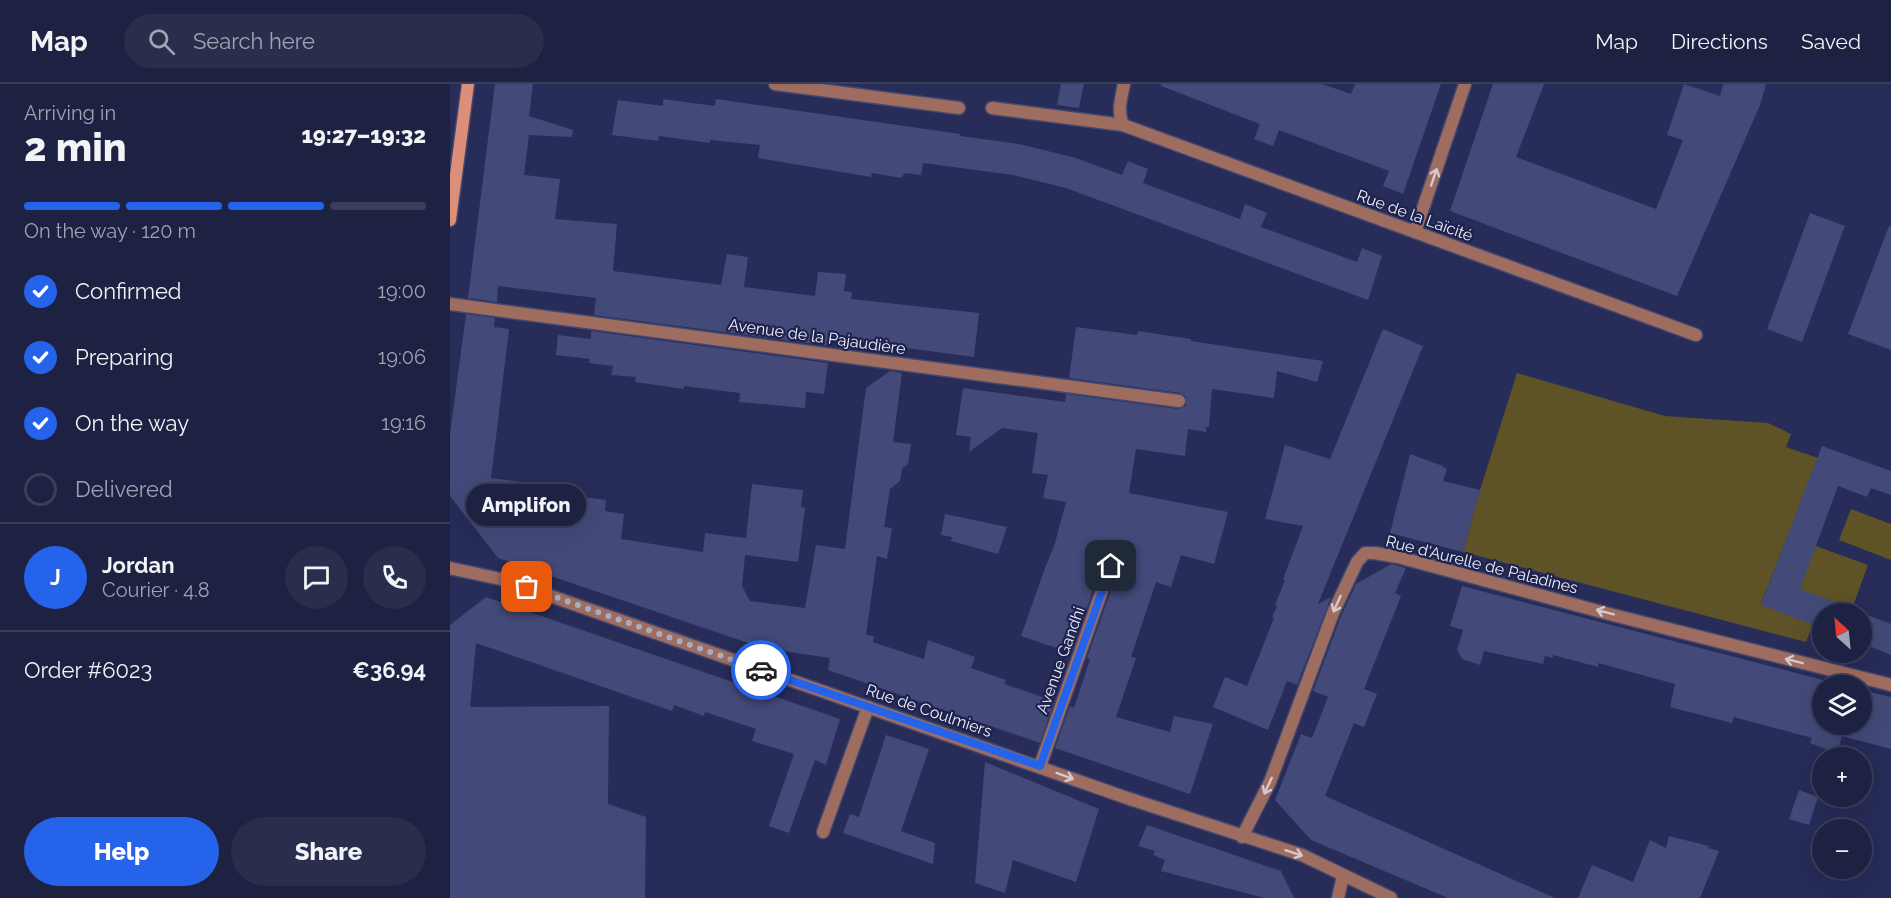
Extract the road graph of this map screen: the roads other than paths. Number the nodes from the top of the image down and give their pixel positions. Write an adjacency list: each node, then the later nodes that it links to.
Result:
1 (468, 84): 8 (main road)
2 (775, 84): 5 (street)
3 (1124, 84): 7 (street)
4 (1465, 84): 9 (street, one-way to 4)
5 (959, 108)
6 (992, 108): 7 (street, Rue de la Laïcité)
7 (1123, 126): 9 (street, Rue de la Laïcité)
8 (450, 220)
9 (1415, 232): 11 (street, Rue de la Laïcité)
10 (450, 304): 12 (street, Avenue de la Pajaudière)
11 (1696, 335)
12 (1179, 401)
13 (1111, 566): 17 (street, Avenue Gandhi)
14 (450, 567): 16 (street, Rue de Coulmiers)
15 (1891, 685): 19 (street, Rue d'Aurelle de Paladines, one-way to 19)
16 (868, 707): 17 (street, Rue de Coulmiers); 18 (street)
17 (1040, 766): 19 (street, Rue de Coulmiers, one-way to 19)
18 (823, 832)
19 (1242, 837): 20 (street, Rue de Coulmiers, one-way to 20)
20 (1343, 876): 21 (street); 22 (street, Rue de Coulmiers)
21 (1338, 898)
22 (1391, 898)

